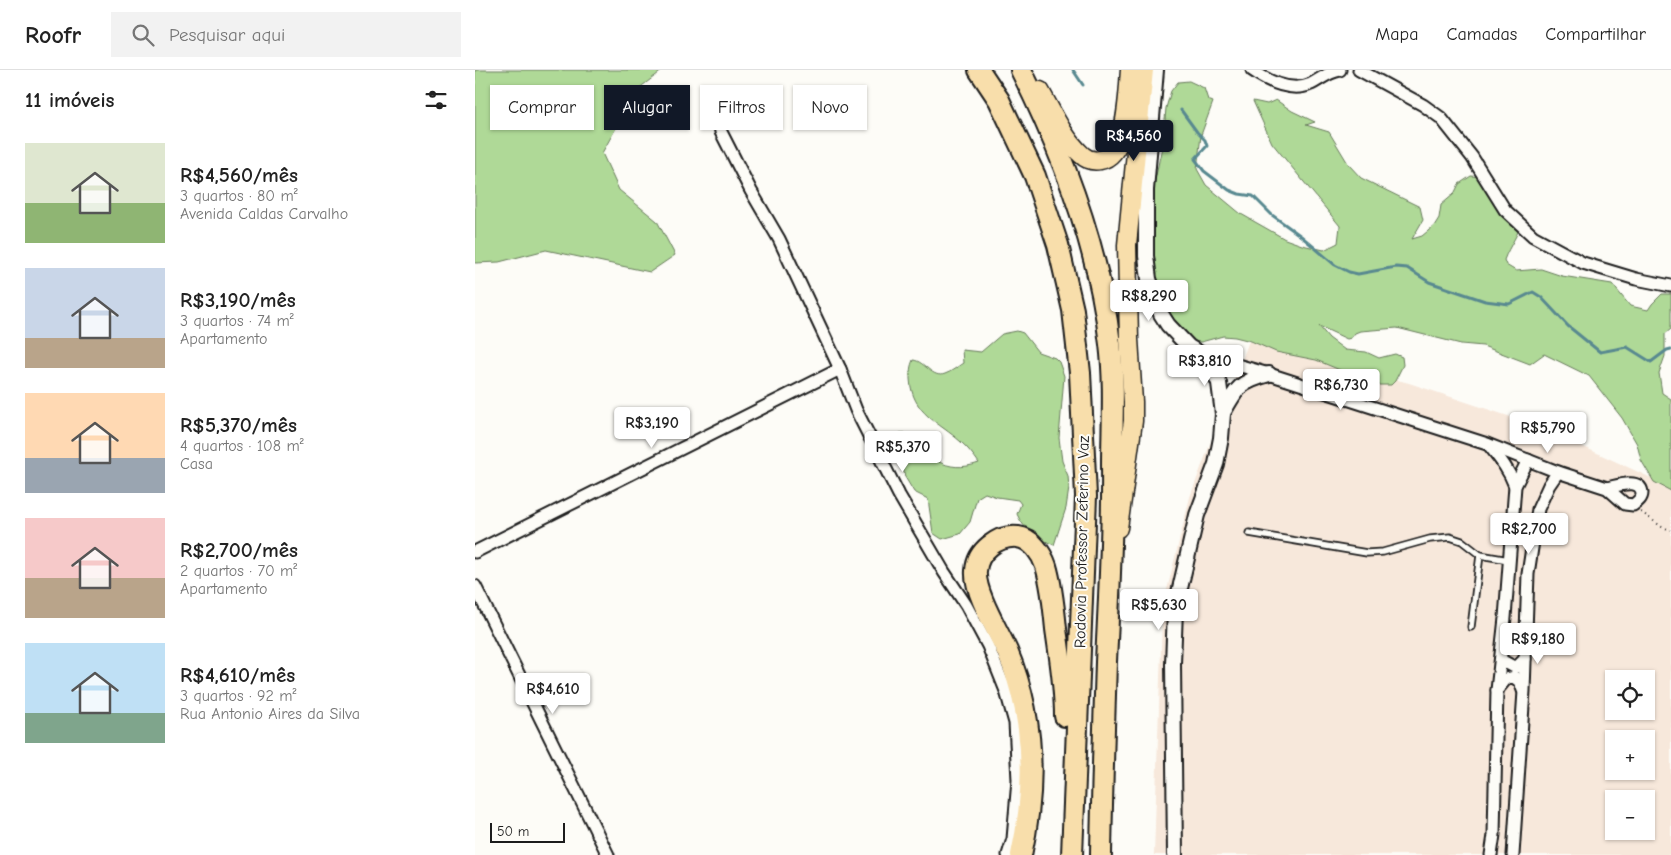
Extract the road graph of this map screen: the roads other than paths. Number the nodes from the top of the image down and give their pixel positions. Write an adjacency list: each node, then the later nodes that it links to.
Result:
1 (979, 70): 34 (highway, Rodovia Professor Zeferino Vaz)
2 (1021, 70): 25 (highway, Rodovia Professor Zeferino Vaz)
3 (1028, 70): 4 (main road)
4 (1130, 70)
5 (1143, 70): 25 (main road)
6 (1156, 70): 12 (street)
7 (1252, 70): 8 (street)
8 (1339, 70)
9 (1359, 70): 11 (street)
10 (721, 130): 13 (street)
11 (1671, 286)
12 (1202, 355): 14 (street); 15 (street)
13 (840, 369): 22 (street); 36 (street)
14 (1269, 374): 15 (street); 16 (street)
15 (1223, 414): 40 (street)
16 (1487, 444): 17 (street); 19 (street)
17 (1528, 460): 18 (street); 19 (street)
18 (1558, 472): 20 (street); 26 (street)
19 (1515, 486): 24 (street)
20 (1607, 488): 20 (street)
21 (1249, 533): 23 (lane)
22 (475, 552)
23 (1480, 555): 24 (lane); 28 (lane)
24 (1510, 560): 26 (street); 30 (street)
25 (1111, 572): 39 (highway, Rodovia Professor Zeferino Vaz)
26 (1528, 574): 29 (street)
27 (475, 586): 35 (street)
28 (1471, 627)
29 (1525, 659): 30 (street); 32 (street)
30 (1501, 660): 31 (street)
31 (1497, 690): 32 (street); 33 (street)
32 (1524, 691): 33 (street)
33 (1509, 734): 41 (street); 42 (street)
34 (1074, 768): 37 (highway); 38 (highway, Rodovia Professor Zeferino Vaz)
35 (607, 855)
36 (1008, 855)
37 (1021, 855)
38 (1071, 855)
39 (1101, 855)
40 (1175, 855)
41 (1491, 855)
42 (1513, 855)

